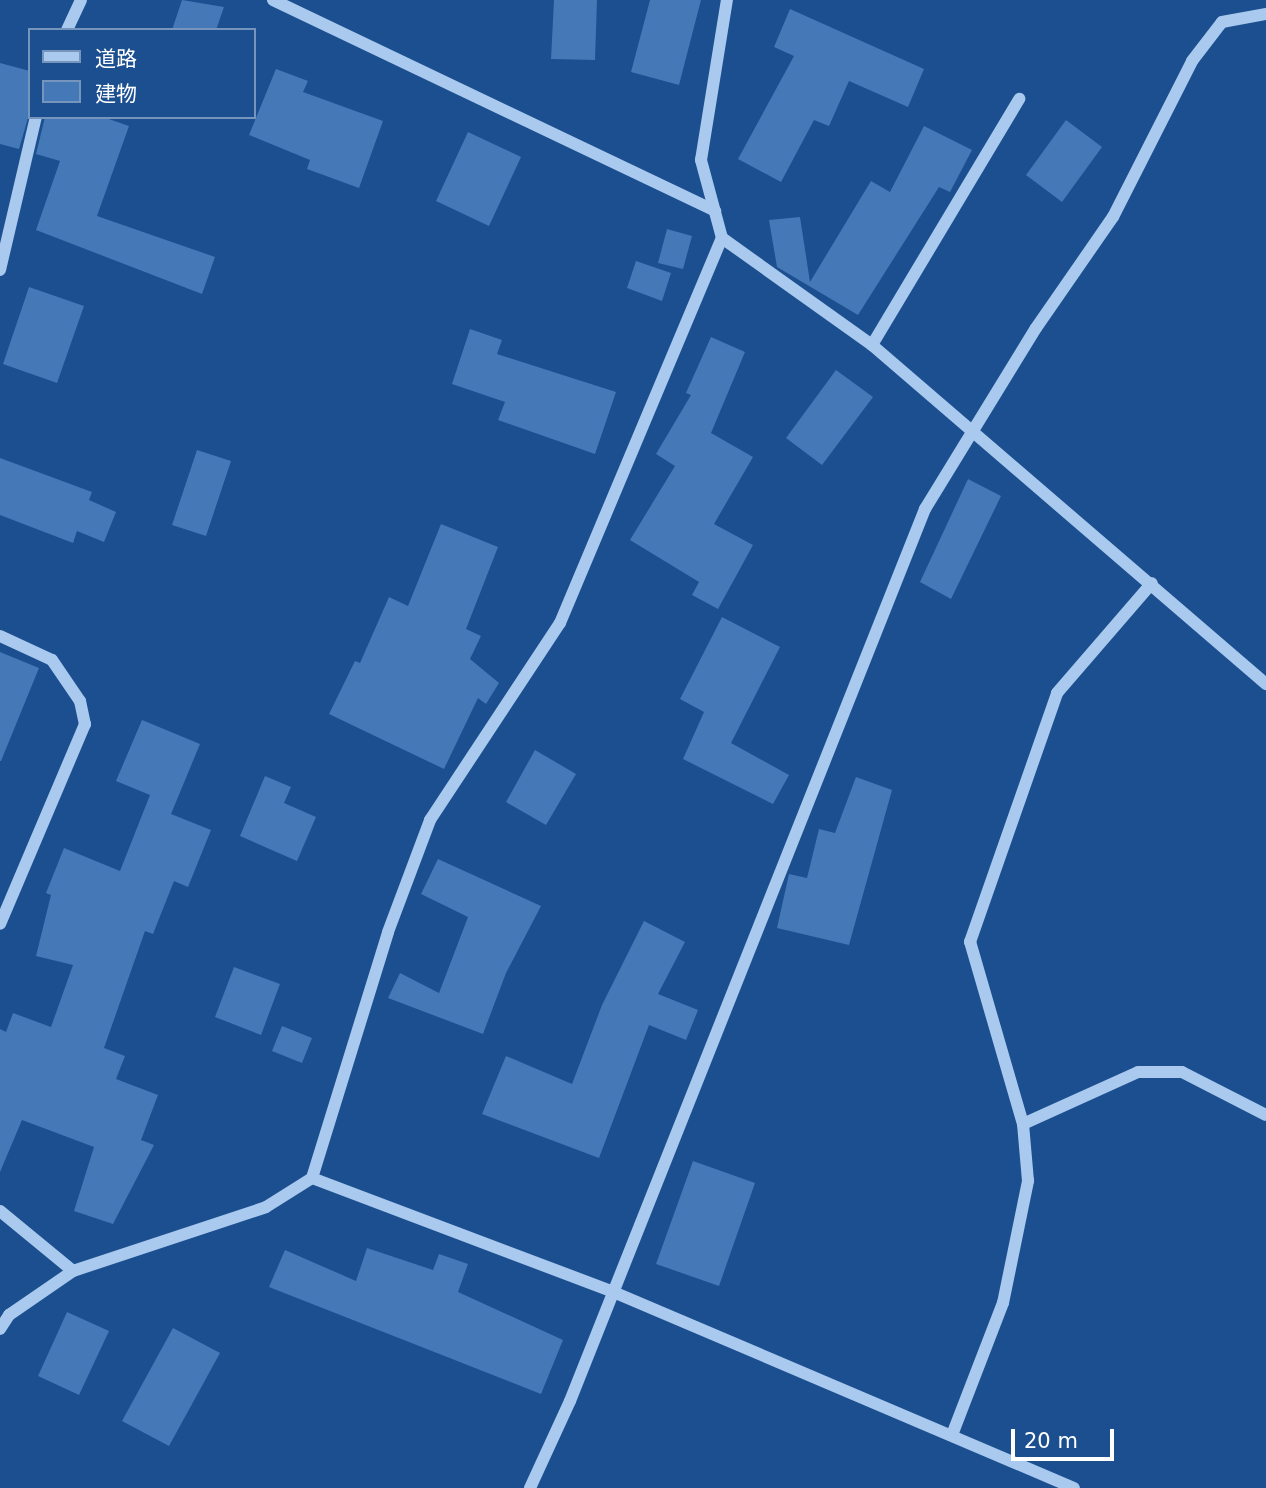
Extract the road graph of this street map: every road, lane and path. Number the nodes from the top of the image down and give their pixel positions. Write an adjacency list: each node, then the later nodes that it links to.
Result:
1 (81, 0): 5 (street)
2 (273, 0): 8 (street)
3 (727, 0): 8 (street)
4 (1266, 14): 12 (street)
5 (68, 28)
6 (1019, 99): 11 (street)
7 (36, 119): 10 (street)
8 (715, 211): 9 (street)
9 (722, 238): 11 (street); 19 (street)
10 (0, 270)
11 (872, 345): 12 (street)
12 (972, 431): 13 (street); 22 (street)
13 (1152, 583): 15 (street); 18 (street)
14 (0, 636): 16 (street)
15 (1266, 684)
16 (0, 924)
17 (1266, 1115): 18 (street)
18 (1023, 1124): 24 (street)
19 (312, 1178): 21 (street); 22 (street)
20 (0, 1211): 21 (street)
21 (73, 1271): 23 (street)
22 (611, 1291): 24 (street); 25 (street)
23 (0, 1329)
24 (952, 1435): 26 (street)
25 (530, 1488)
26 (1074, 1488)

